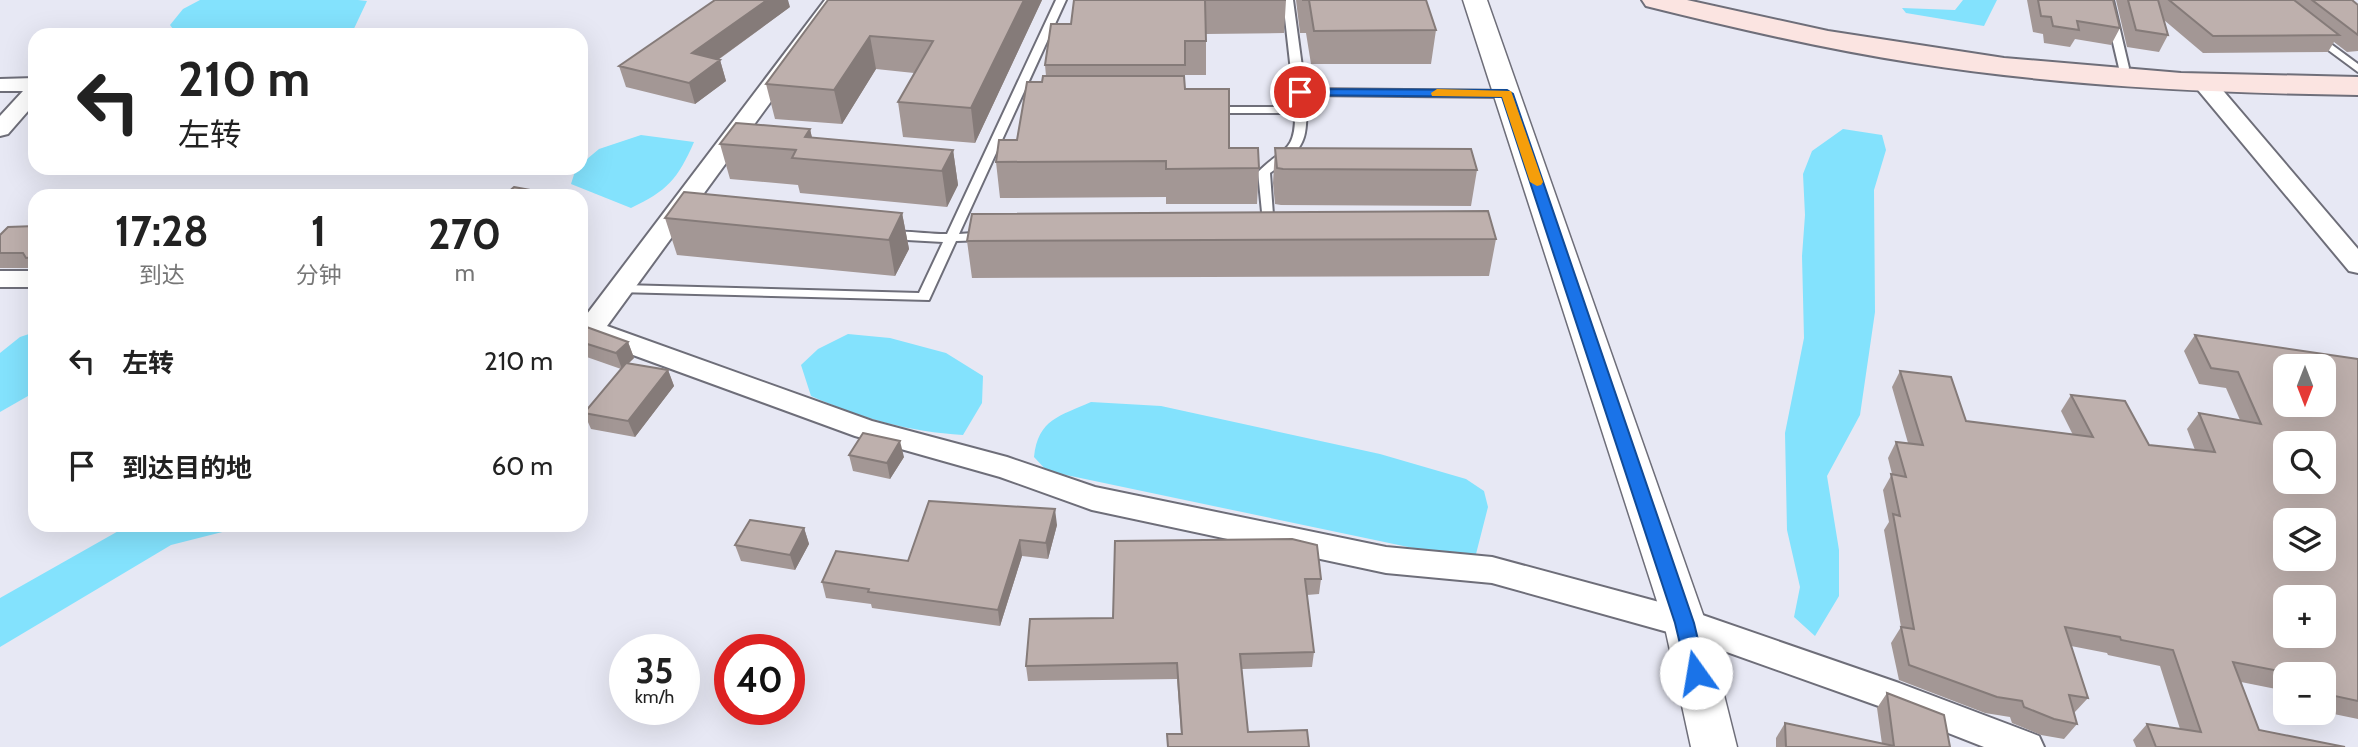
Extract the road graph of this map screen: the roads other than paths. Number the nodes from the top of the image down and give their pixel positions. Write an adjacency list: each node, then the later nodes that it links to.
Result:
1 (835, 0): 29 (street)
2 (1062, 0): 25 (lane)
3 (1288, 0): 16 (lane)
4 (1475, 0): 17 (street)
5 (1655, 0): 14 (main road)
6 (1696, 0): 9 (main road)
7 (2108, 0): 9 (lane)
8 (2304, 26): 10 (lane)
9 (2124, 68): 11 (main road)
10 (2358, 69)
11 (2358, 75)
12 (28, 84): 13 (street)
13 (0, 85)
14 (2206, 85): 15 (main road); 26 (street)
15 (2358, 86)
16 (1300, 92): 17 (lane); 20 (lane)
17 (1507, 94): 32 (street)
18 (28, 98): 21 (street)
19 (1195, 107): 20 (lane)
20 (1300, 110): 23 (lane)
21 (0, 129)
22 (874, 234): 25 (lane)
23 (1268, 235)
24 (1001, 236): 25 (lane)
25 (951, 238): 29 (lane)
26 (2358, 265)
27 (0, 279): 28 (street)
28 (28, 279)
29 (622, 289): 30 (street)
30 (588, 325)
31 (588, 328): 32 (street)
32 (1685, 623): 33 (street); 34 (street)
33 (1714, 747)
34 (2026, 747)

